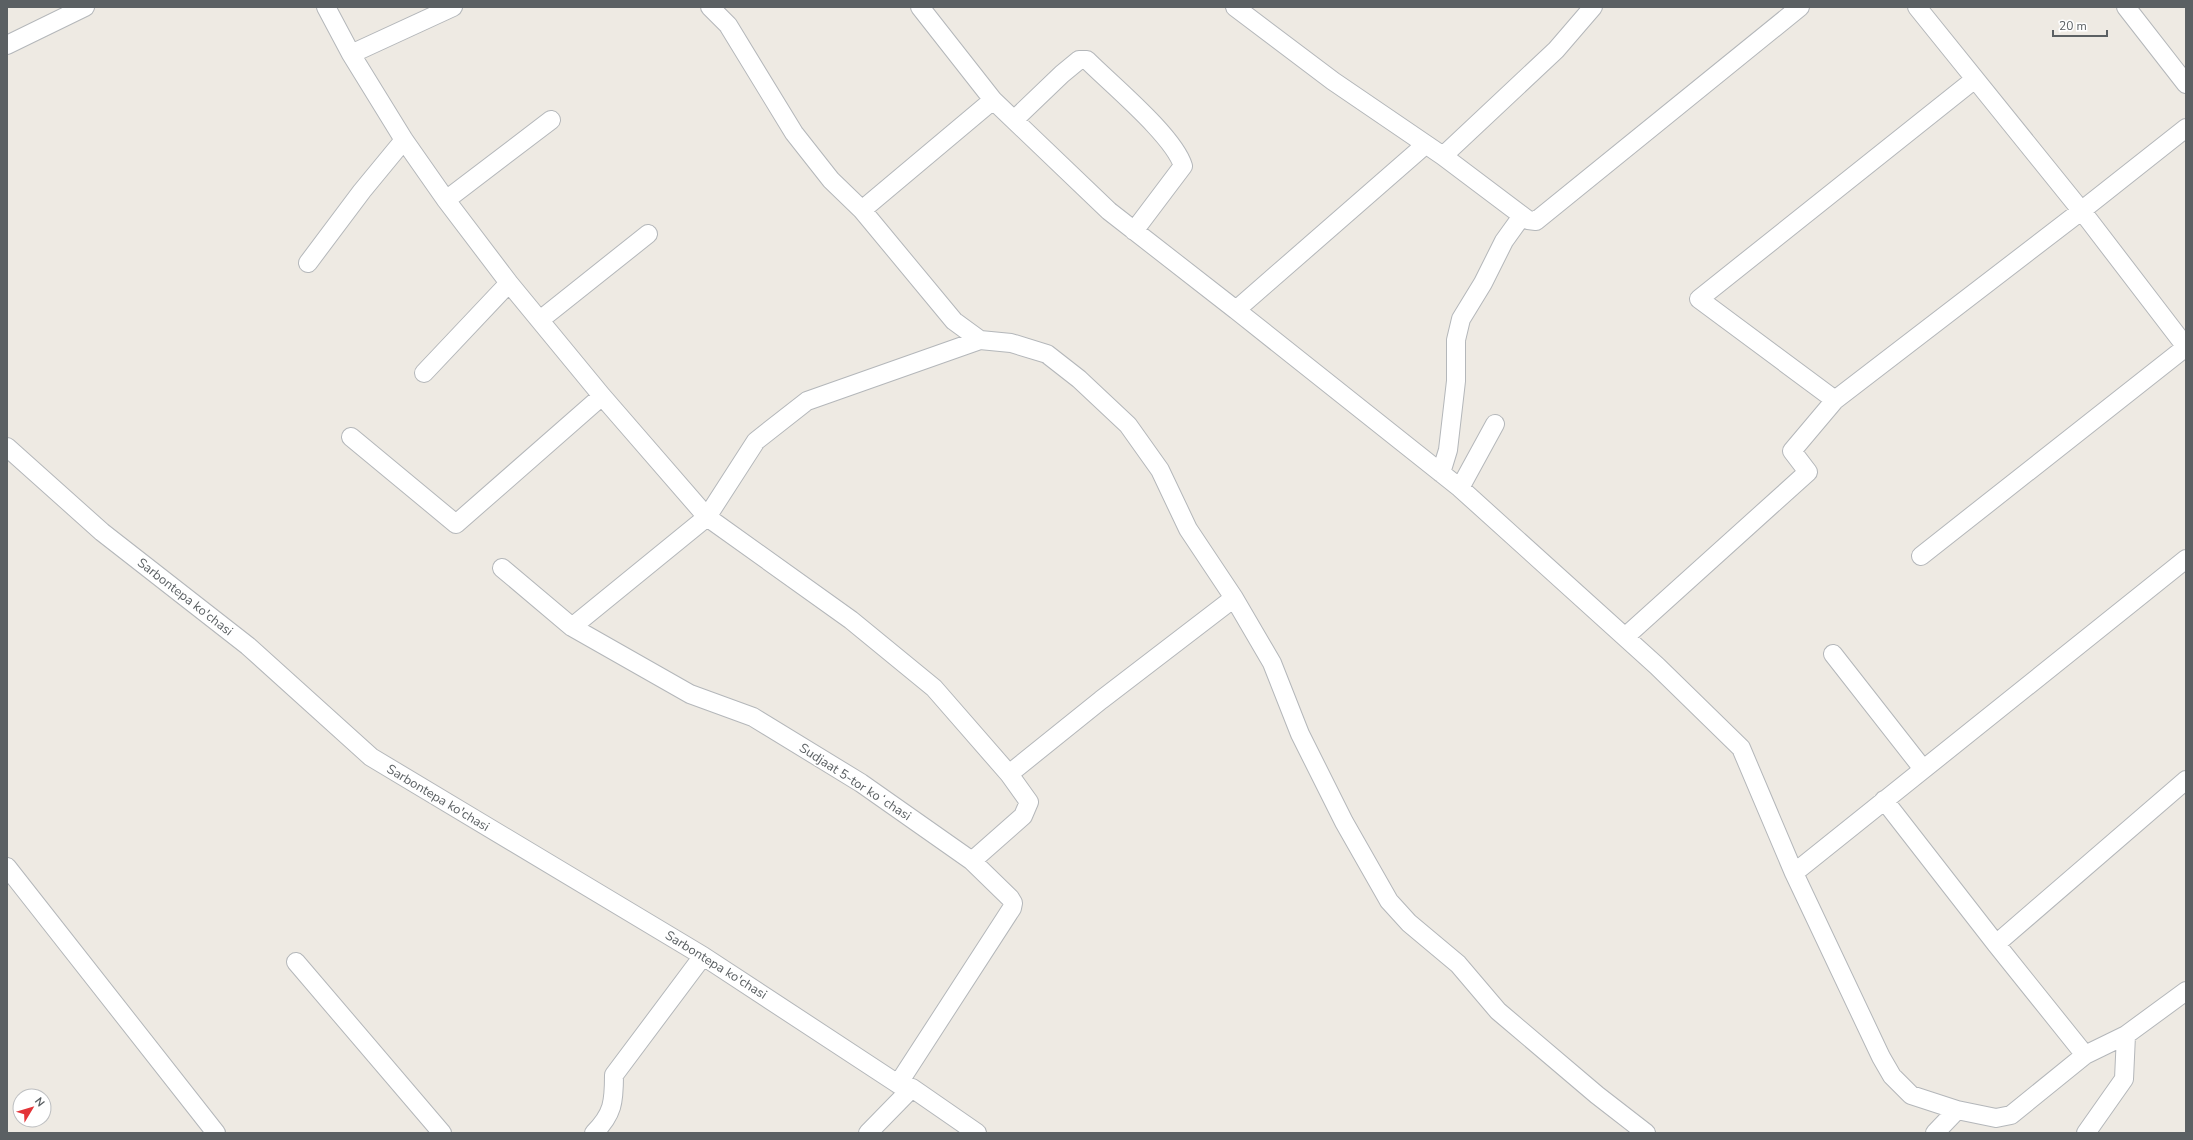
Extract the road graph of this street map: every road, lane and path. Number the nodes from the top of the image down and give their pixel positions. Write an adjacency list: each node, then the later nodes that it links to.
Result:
1 (85, 7): 11 (street)
2 (326, 7): 12 (street)
3 (453, 7): 12 (street)
4 (710, 7): 23 (street)
5 (920, 7): 15 (street)
6 (1235, 7): 20 (street)
7 (1593, 7): 21 (street)
8 (1800, 7): 25 (street)
9 (1916, 7): 13 (street)
10 (2126, 7): 14 (street)
11 (7, 45)
12 (351, 54): 19 (street)
13 (1975, 79): 24 (street); 36 (street)
14 (2186, 84)
15 (993, 100): 17 (street); 23 (street)
16 (551, 120): 22 (street)
17 (1014, 120): 26 (street); 26 (street)
18 (2186, 128): 24 (street)
19 (404, 140): 22 (street); 28 (street)
20 (1425, 145): 21 (street); 30 (street)
21 (1443, 156): 25 (street)
22 (446, 200): 29 (street)
23 (862, 210): 32 (street)
24 (2081, 211): 33 (street); 36 (street)
25 (1522, 216): 40 (street)
26 (1134, 231): 30 (street)
27 (648, 234): 31 (street)
28 (308, 263)
29 (509, 283): 31 (street); 34 (street)
30 (1236, 310): 40 (street)
31 (540, 320): 35 (street)
32 (980, 340): 42 (street); 46 (street)
33 (2186, 347): 43 (street)
34 (424, 373)
35 (602, 396): 38 (street); 42 (street)
36 (1834, 400): 48 (street)
37 (1495, 424): 41 (street)
38 (351, 437)
39 (7, 448): 58 (street, Sarbontepa ko'chasi)
40 (1441, 473): 41 (street)
41 (1460, 488): 48 (street)
42 (707, 517): 47 (street); 51 (street)
43 (1921, 556)
44 (2186, 559): 50 (street)
45 (502, 568): 47 (street, Sudjaat 5-tor koʻchasi)
46 (1234, 598): 51 (street); 70 (street)
47 (572, 627): 54 (street, Sudjaat 5-tor koʻchasi)
48 (1625, 637): 56 (street)
49 (1833, 654): 50 (street)
50 (1923, 769): 53 (street)
51 (1008, 774): 54 (street)
52 (2186, 780): 57 (street)
53 (1884, 800): 56 (street); 57 (street)
54 (972, 862): 63 (street, Sudjaat 5-tor koʻchasi)
55 (7, 867): 65 (street)
56 (1794, 873): 64 (street)
57 (1996, 944): 62 (street)
58 (703, 956): 63 (street, Sarbontepa ko'chasi); 67 (street)
59 (296, 962): 66 (street)
60 (2186, 991): 61 (street)
61 (2126, 1035): 62 (street); 72 (street)
62 (2085, 1055): 64 (street)
63 (905, 1086): 68 (street, Sudjaat 5-tor koʻchasi); 69 (street, Sarbontepa ko'chasi)
64 (1956, 1110): 71 (street)
65 (216, 1133)
66 (442, 1133)
67 (594, 1133)
68 (868, 1133)
69 (977, 1133)
70 (1646, 1133)
71 (1935, 1133)
72 (2086, 1133)

